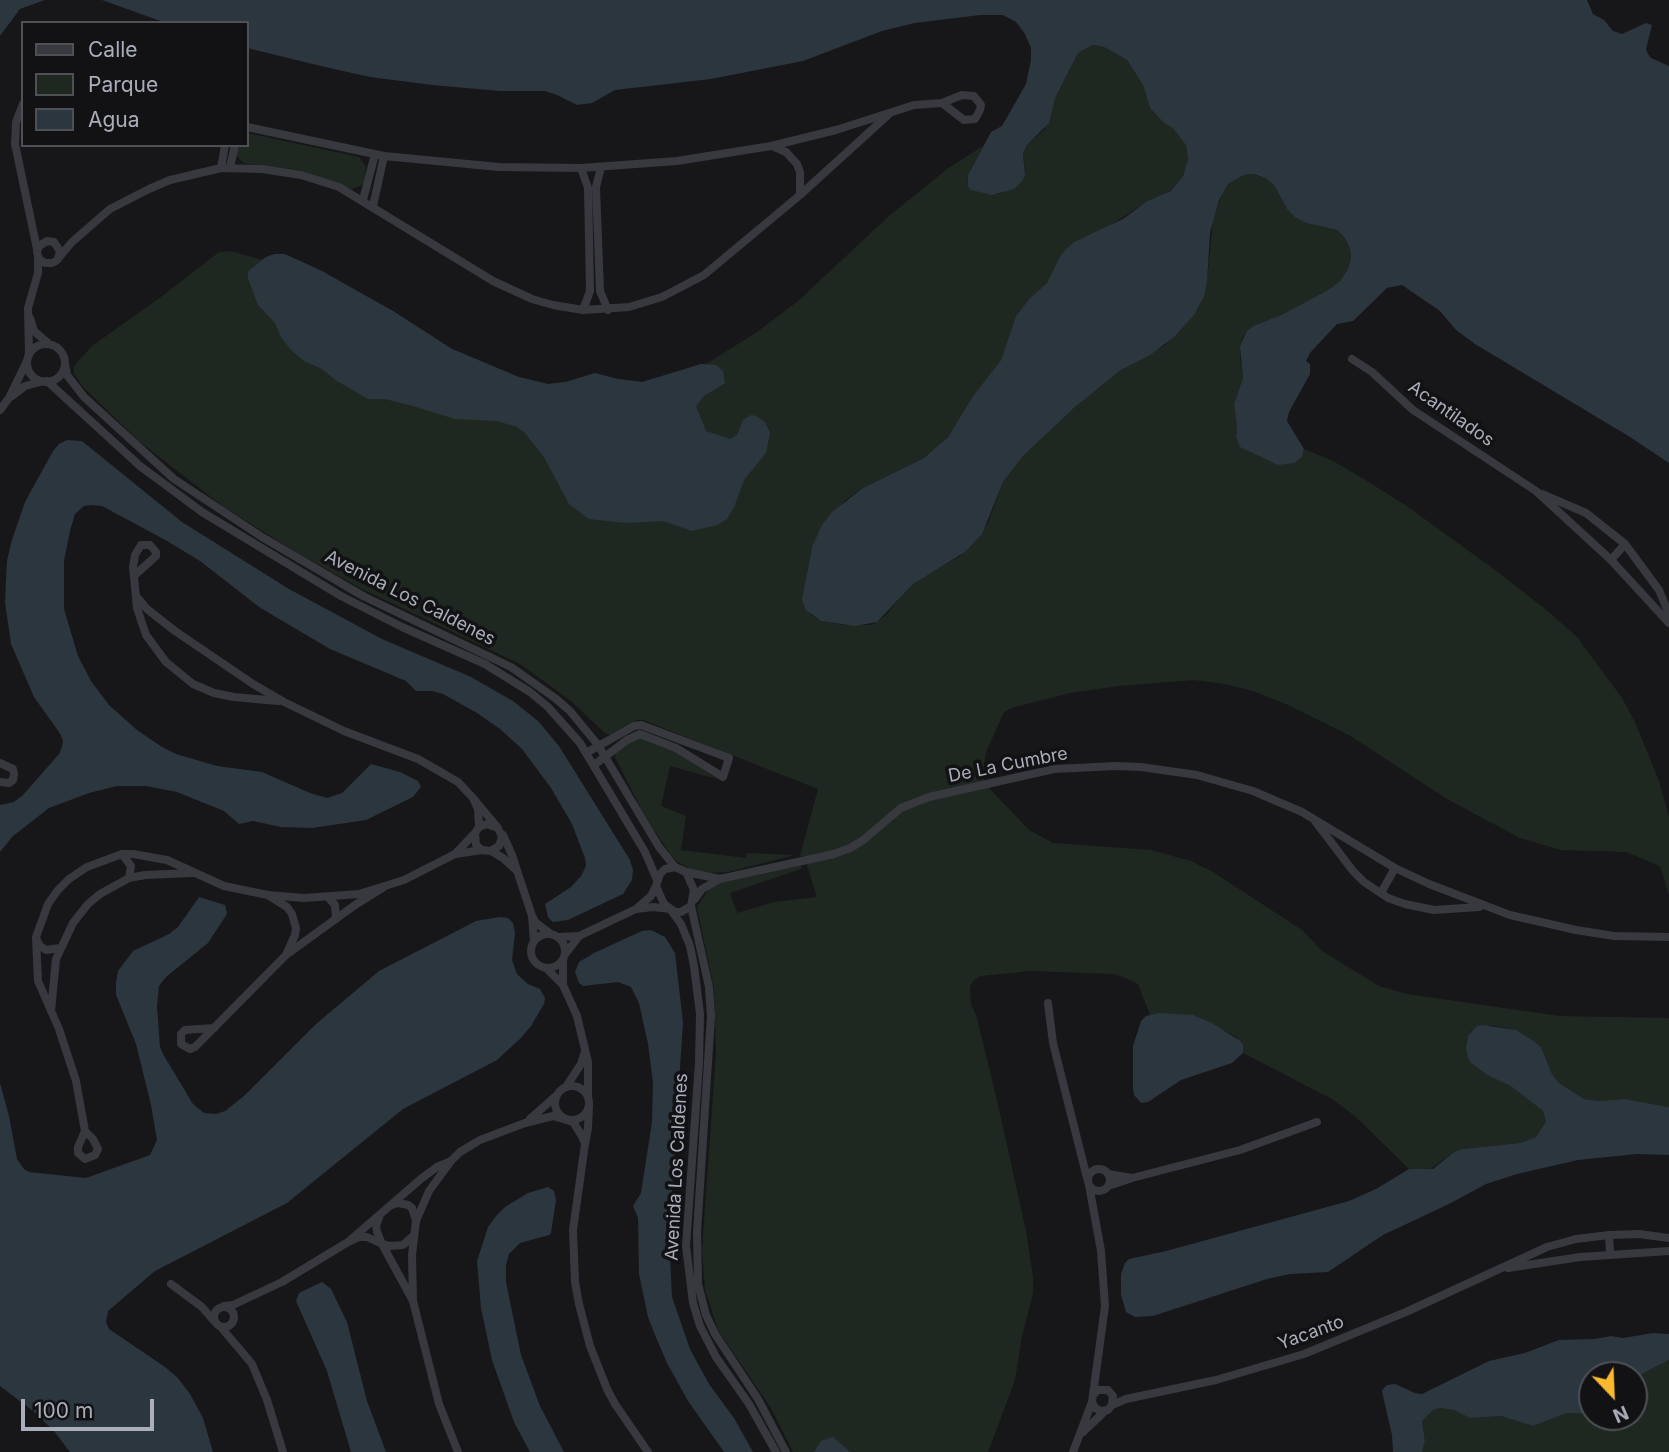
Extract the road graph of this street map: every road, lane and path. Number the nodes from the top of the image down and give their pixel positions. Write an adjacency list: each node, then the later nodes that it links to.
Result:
1 (942, 103): 1 (street); 3 (street)
2 (21, 109): 17 (street)
3 (888, 115): 5 (street); 14 (street)
4 (248, 127): 8 (street)
5 (771, 146): 10 (street); 14 (street)
6 (225, 147): 11 (street)
7 (234, 147): 11 (street)
8 (374, 154): 9 (street); 15 (street)
9 (384, 156): 12 (street); 16 (street)
10 (601, 167): 12 (street); 13 (street)
11 (226, 168): 15 (street); 20 (street)
12 (580, 168): 13 (street)
13 (592, 187): 18 (street)
14 (800, 195): 27 (street)
15 (363, 200): 16 (street)
16 (373, 206): 26 (street)
17 (35, 231): 19 (street); 21 (street)
18 (593, 239): 24 (street); 25 (street)
19 (48, 241): 20 (street); 21 (street); 22 (street)
20 (72, 242): 22 (street)
21 (37, 252): 22 (street); 23 (street)
22 (57, 260): 23 (street)
23 (37, 280): 28 (street)
24 (590, 291): 25 (street); 26 (street)
25 (600, 291): 27 (street)
26 (583, 310): 27 (street)
27 (608, 310)
28 (29, 315): 29 (street); 30 (street)
29 (49, 344): 30 (street); 32 (street)
30 (28, 358): 33 (street); 34 (street)
31 (1352, 359): 36 (street, Acantilados)
32 (65, 365): 33 (street); 44 (street, Avenida Los Caldenes)
33 (46, 381): 34 (street); 46 (street, Avenida Los Caldenes)
34 (9, 397): 35 (street)
35 (0, 410)
36 (1536, 491): 37 (street, Acantilados); 38 (street, Acantilados)
37 (1626, 544): 38 (street); 41 (street, Acantilados)
38 (1611, 560): 42 (street, Acantilados)
39 (135, 575): 40 (street)
40 (137, 597): 43 (street); 43 (street)
41 (1669, 614)
42 (1669, 623)
43 (284, 702): 52 (street)
44 (598, 745): 45 (street); 46 (street); 47 (street, Avenida Los Caldenes)
45 (701, 747): 48 (street); 48 (street)
46 (586, 752): 50 (street, Avenida Los Caldenes)
47 (605, 757): 48 (street); 50 (street); 59 (street, Avenida Los Caldenes)
48 (695, 759)
49 (0, 763): 51 (street)
50 (594, 765): 66 (street, Avenida Los Caldenes)
51 (0, 782)
52 (474, 798): 54 (street); 55 (street)
53 (1313, 819): 60 (street, De La Cumbre); 65 (street, De La Cumbre); 68 (street, De La Cumbre)
54 (477, 830): 55 (street); 56 (street); 58 (street)
55 (500, 830): 56 (street); 61 (street)
56 (487, 851): 58 (street); 61 (street)
57 (122, 854): 63 (street); 64 (street); 83 (street)
58 (455, 854): 67 (street)
59 (675, 867): 62 (street); 66 (street)
60 (1395, 868): 68 (street); 73 (street, De La Cumbre)
61 (516, 870): 77 (street)
62 (686, 872): 65 (street); 72 (street)
63 (192, 873): 64 (street); 69 (street)
64 (130, 878): 86 (street)
65 (720, 879): 72 (street)
66 (657, 883): 74 (street); 75 (street)
67 (384, 887): 70 (street); 78 (street)
68 (1381, 893): 73 (street, De La Cumbre)
69 (268, 895): 71 (street); 76 (street)
70 (328, 897): 71 (street); 78 (street)
71 (304, 898): 76 (street)
72 (692, 904): 75 (street); 138 (street, Avenida Los Caldenes)
73 (1484, 906): 84 (street, De La Cumbre)
74 (636, 909): 75 (street); 82 (street)
75 (670, 909): 137 (street, Avenida Los Caldenes)
76 (292, 914): 79 (street)
77 (532, 916): 81 (street); 85 (street)
78 (336, 919): 80 (street)
79 (296, 928): 80 (street); 87 (street)
80 (317, 932): 87 (street)
81 (555, 935): 82 (street); 85 (street); 88 (street)
82 (579, 936): 88 (street)
83 (36, 937): 86 (street); 92 (street)
84 (1669, 937)
85 (534, 941): 89 (street)
86 (60, 948): 92 (street)
87 (286, 955): 93 (street)
88 (564, 957): 89 (street); 90 (street)
89 (546, 968): 90 (street)
90 (563, 985): 94 (street)
91 (1048, 1003): 102 (street)
92 (51, 1011): 100 (street)
93 (214, 1028)
94 (585, 1051): 95 (street); 96 (street)
95 (562, 1090): 96 (street); 97 (street); 99 (street)
96 (589, 1101): 97 (street); 101 (street)
97 (566, 1119): 99 (street); 101 (street)
98 (1317, 1122): 105 (street)
99 (525, 1123): 103 (street)
100 (85, 1131)
101 (584, 1144): 136 (street)
102 (1078, 1144): 104 (street); 106 (street)
103 (451, 1161): 108 (street); 111 (street)
104 (1104, 1172): 105 (street); 106 (street); 107 (street)
105 (1132, 1178): 107 (street)
106 (1088, 1182): 107 (street); 110 (street)
107 (1107, 1187): 110 (street)
108 (391, 1206): 109 (street); 111 (street)
109 (381, 1215): 115 (street); 116 (street)
110 (1094, 1219): 128 (street)
111 (416, 1221): 113 (street)
112 (1609, 1235): 114 (street, Yacanto); 118 (street); 119 (street, Yacanto)
113 (413, 1236): 116 (street); 122 (street)
114 (1669, 1238)
115 (348, 1242): 116 (street); 121 (street)
116 (382, 1244): 122 (street)
117 (1669, 1251): 118 (street, Yacanto)
118 (1610, 1254): 119 (street, Yacanto)
119 (1499, 1270): 131 (street, Yacanto)
120 (171, 1284): 123 (street)
121 (242, 1301): 124 (street); 125 (street)
122 (413, 1301): 135 (street)
123 (202, 1307): 124 (street); 126 (street)
124 (222, 1307): 125 (street); 126 (street)
125 (233, 1319): 126 (street); 127 (street)
126 (217, 1324): 127 (street)
127 (235, 1343): 134 (street)
128 (1097, 1366): 129 (street); 130 (street)
129 (1109, 1391): 130 (street); 131 (street); 132 (street)
130 (1093, 1398): 132 (street); 133 (street)
131 (1126, 1399): 132 (street, Yacanto)
132 (1109, 1408): 133 (street)
133 (1079, 1437): 139 (street)
134 (283, 1452)
135 (458, 1452)
136 (648, 1452)
137 (776, 1452)
138 (786, 1452)
139 (1073, 1452)

